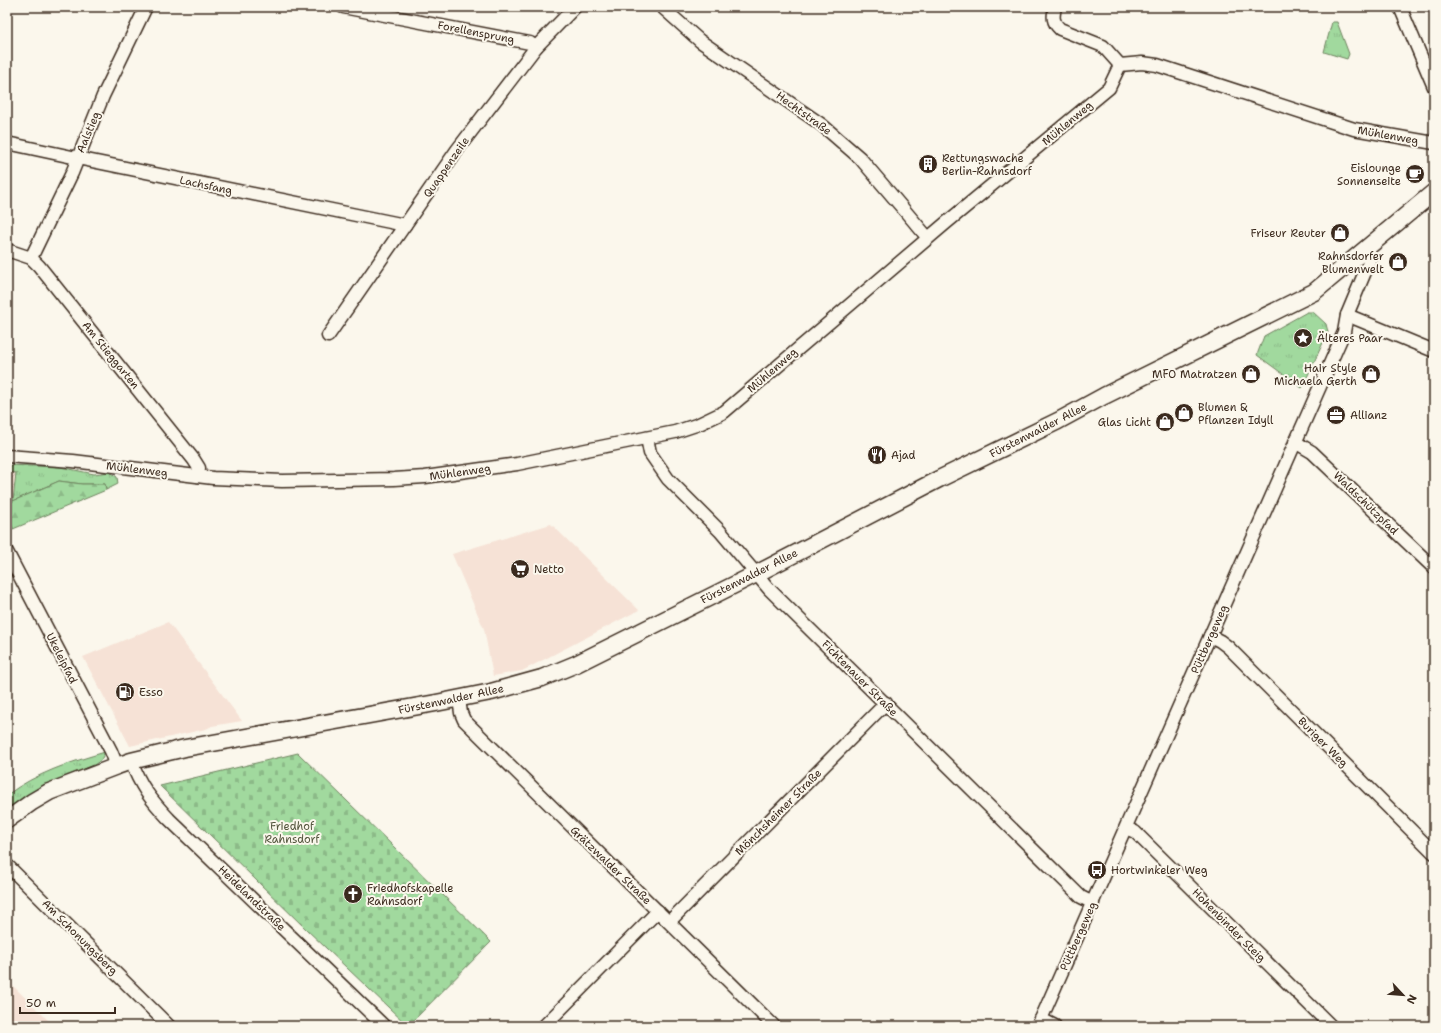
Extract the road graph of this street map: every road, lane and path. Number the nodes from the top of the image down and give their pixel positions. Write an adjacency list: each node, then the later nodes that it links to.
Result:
1 (146, 7): 12 (street, Aalstieg)
2 (343, 7): 7 (street, Forellensprung)
3 (575, 7): 7 (street, Quappenzeile)
4 (662, 7): 15 (street, Hechtstraße)
5 (1055, 7): 8 (street)
6 (1400, 7): 9 (street)
7 (536, 47): 14 (street, Quappenzeile)
8 (1120, 65): 11 (street, Mühlenweg); 15 (street, Mühlenweg)
9 (1434, 87)
10 (7, 142): 12 (street, Lachsfang)
11 (1434, 144)
12 (77, 158): 14 (street, Lachsfang); 18 (street, Aalstieg)
13 (1434, 192): 17 (main road, Fürstenwalder Allee)
14 (405, 225): 20 (street, Quappenzeile)
15 (928, 238): 22 (street, Mühlenweg)
16 (7, 250): 18 (street)
17 (1363, 252): 19 (street, Püttbergeweg); 28 (main road, Fürstenwalder Allee)
18 (31, 258): 25 (street, Am Stieggarten)
19 (1347, 315): 21 (street); 23 (street, Püttbergeweg)
20 (328, 336)
21 (1434, 351)
22 (647, 438): 25 (street, Mühlenweg); 28 (street, Fichtenauer Straße)
23 (1295, 442): 27 (street, Waldschützpfad); 29 (street, Püttbergeweg)
24 (7, 456): 25 (street, Mühlenweg)
25 (198, 476)
26 (7, 552): 32 (street, Ukeleipfad)
27 (1434, 568)
28 (756, 574): 30 (main road, Fürstenwalder Allee); 31 (street, Fichtenauer Straße)
29 (1210, 636): 34 (street, Püttbergeweg); 35 (street, Buriger Weg)
30 (459, 699): 32 (main road, Fürstenwalder Allee); 38 (street, Grätzwalder Straße)
31 (886, 703): 37 (street, Fichtenauer Straße); 39 (street, Mönchsheimer Straße)
32 (124, 764): 33 (main road, Fürstenwalder Allee); 42 (street, Heidelandstraße)
33 (7, 820)
34 (1126, 828): 37 (street, Püttbergeweg); 46 (street, Hohenbinder Steig)
35 (1434, 853)
36 (7, 865): 41 (street, Am Schonungsberg)
37 (1093, 903): 40 (street, Püttbergeweg)
38 (658, 911): 39 (street, Grätzwalder Straße); 43 (street)
39 (669, 922): 44 (street, Grätzwalder Straße)
40 (1040, 1022): 45 (street)
41 (169, 1026)
42 (384, 1026)
43 (544, 1026)
44 (774, 1026)
45 (1055, 1026)
46 (1331, 1026)

